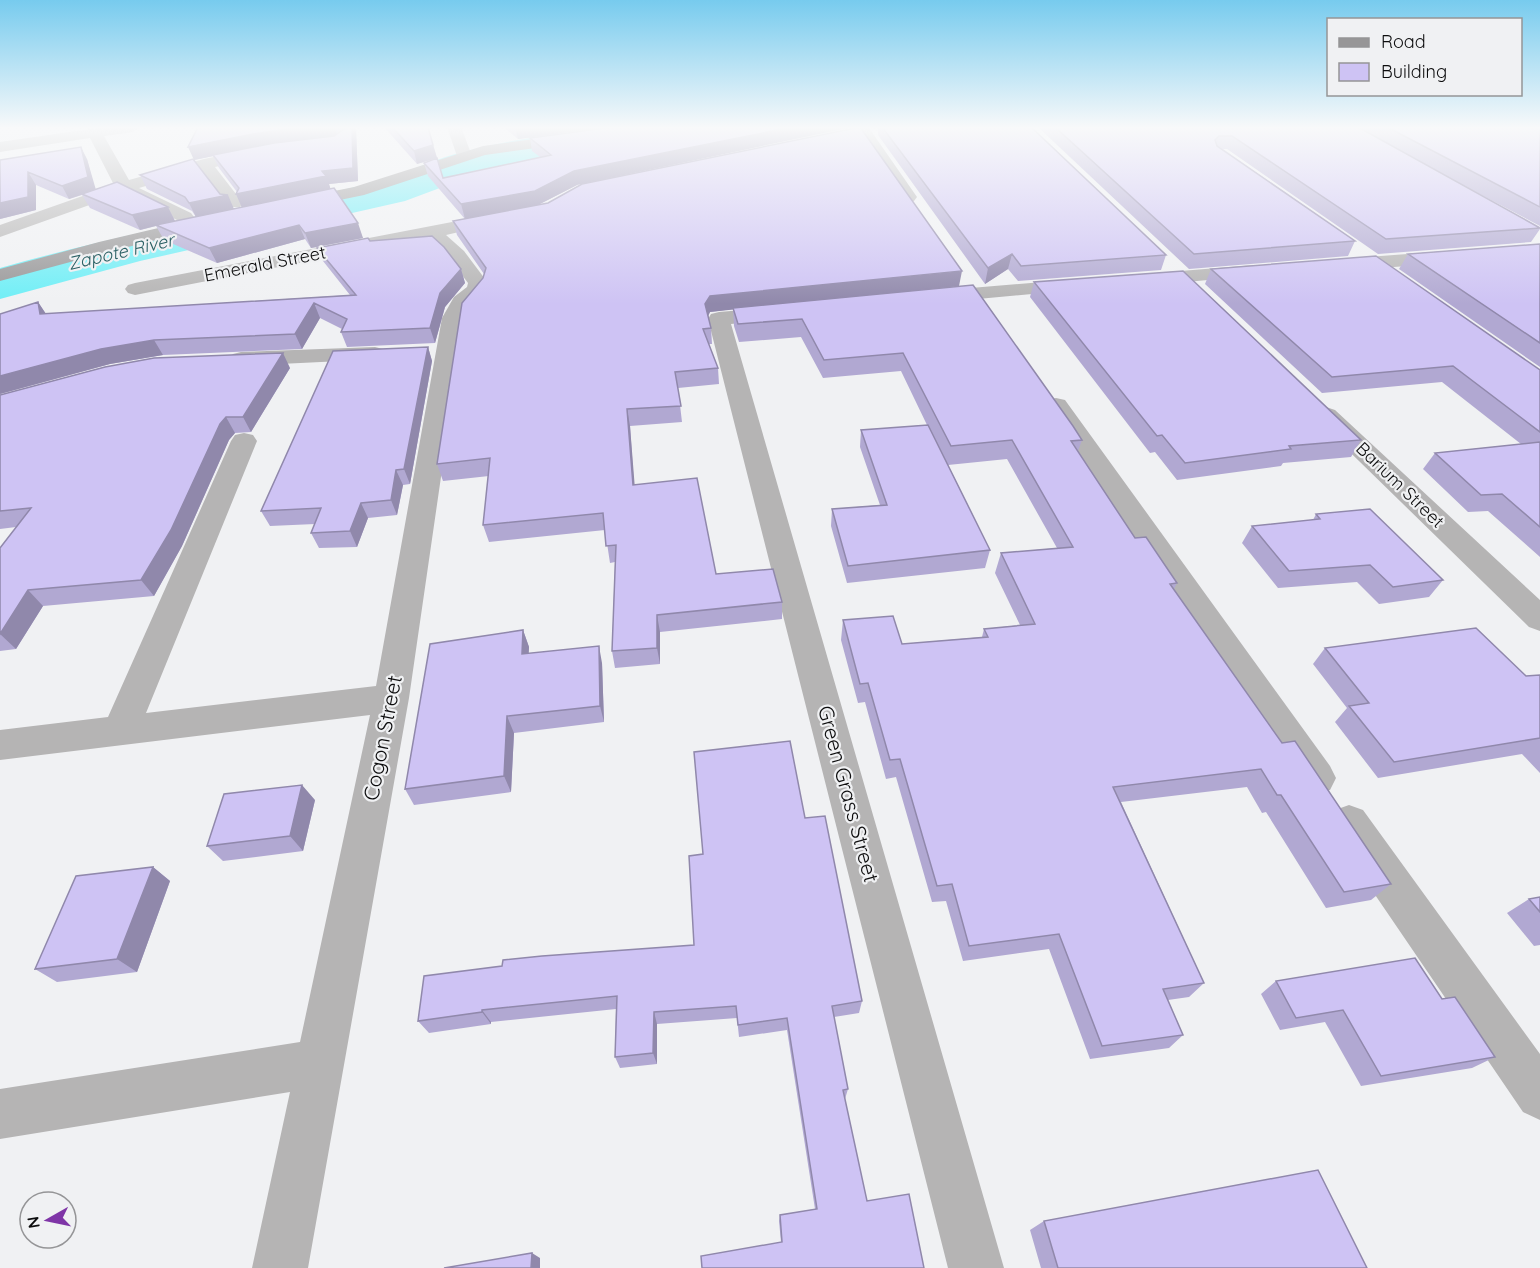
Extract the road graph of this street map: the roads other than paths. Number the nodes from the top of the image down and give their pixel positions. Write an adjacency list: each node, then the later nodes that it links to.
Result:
1 (222, 186): 6 (street)
2 (373, 186): 5 (street)
3 (901, 186): 8 (street)
4 (124, 187): 7 (street); 10 (street)
5 (280, 207)
6 (240, 209): 18 (street)
7 (185, 217)
8 (926, 222)
9 (449, 229): 23 (street, Emerald Street); 35 (street, Cogon Street)
10 (0, 231)
11 (1343, 242): 14 (street)
12 (1540, 250): 14 (street)
13 (1157, 253): 19 (street)
14 (1371, 263): 16 (street); 22 (street)
15 (958, 266): 24 (street)
16 (1323, 266)
17 (1276, 270): 19 (street)
18 (0, 274)
19 (1181, 277): 20 (street); 26 (street)
20 (1125, 281)
21 (1102, 283): 24 (street)
22 (1399, 283)
23 (135, 289)
24 (977, 293): 25 (street); 28 (street)
25 (918, 299)
26 (1207, 301)
27 (801, 311): 42 (street, Green Grass Street)
28 (998, 322)
29 (401, 353): 30 (street)
30 (224, 360)
31 (1039, 381): 39 (street)
32 (1310, 399): 34 (street, Barium Street)
33 (244, 441): 36 (street)
34 (1540, 619)
35 (391, 698): 36 (street); 38 (street, Cogon Street)
36 (120, 731): 37 (street)
37 (0, 745)
38 (320, 1063): 40 (street); 41 (street, Cogon Street)
39 (1540, 1095)
40 (0, 1114)
41 (280, 1268)
42 (976, 1268)

